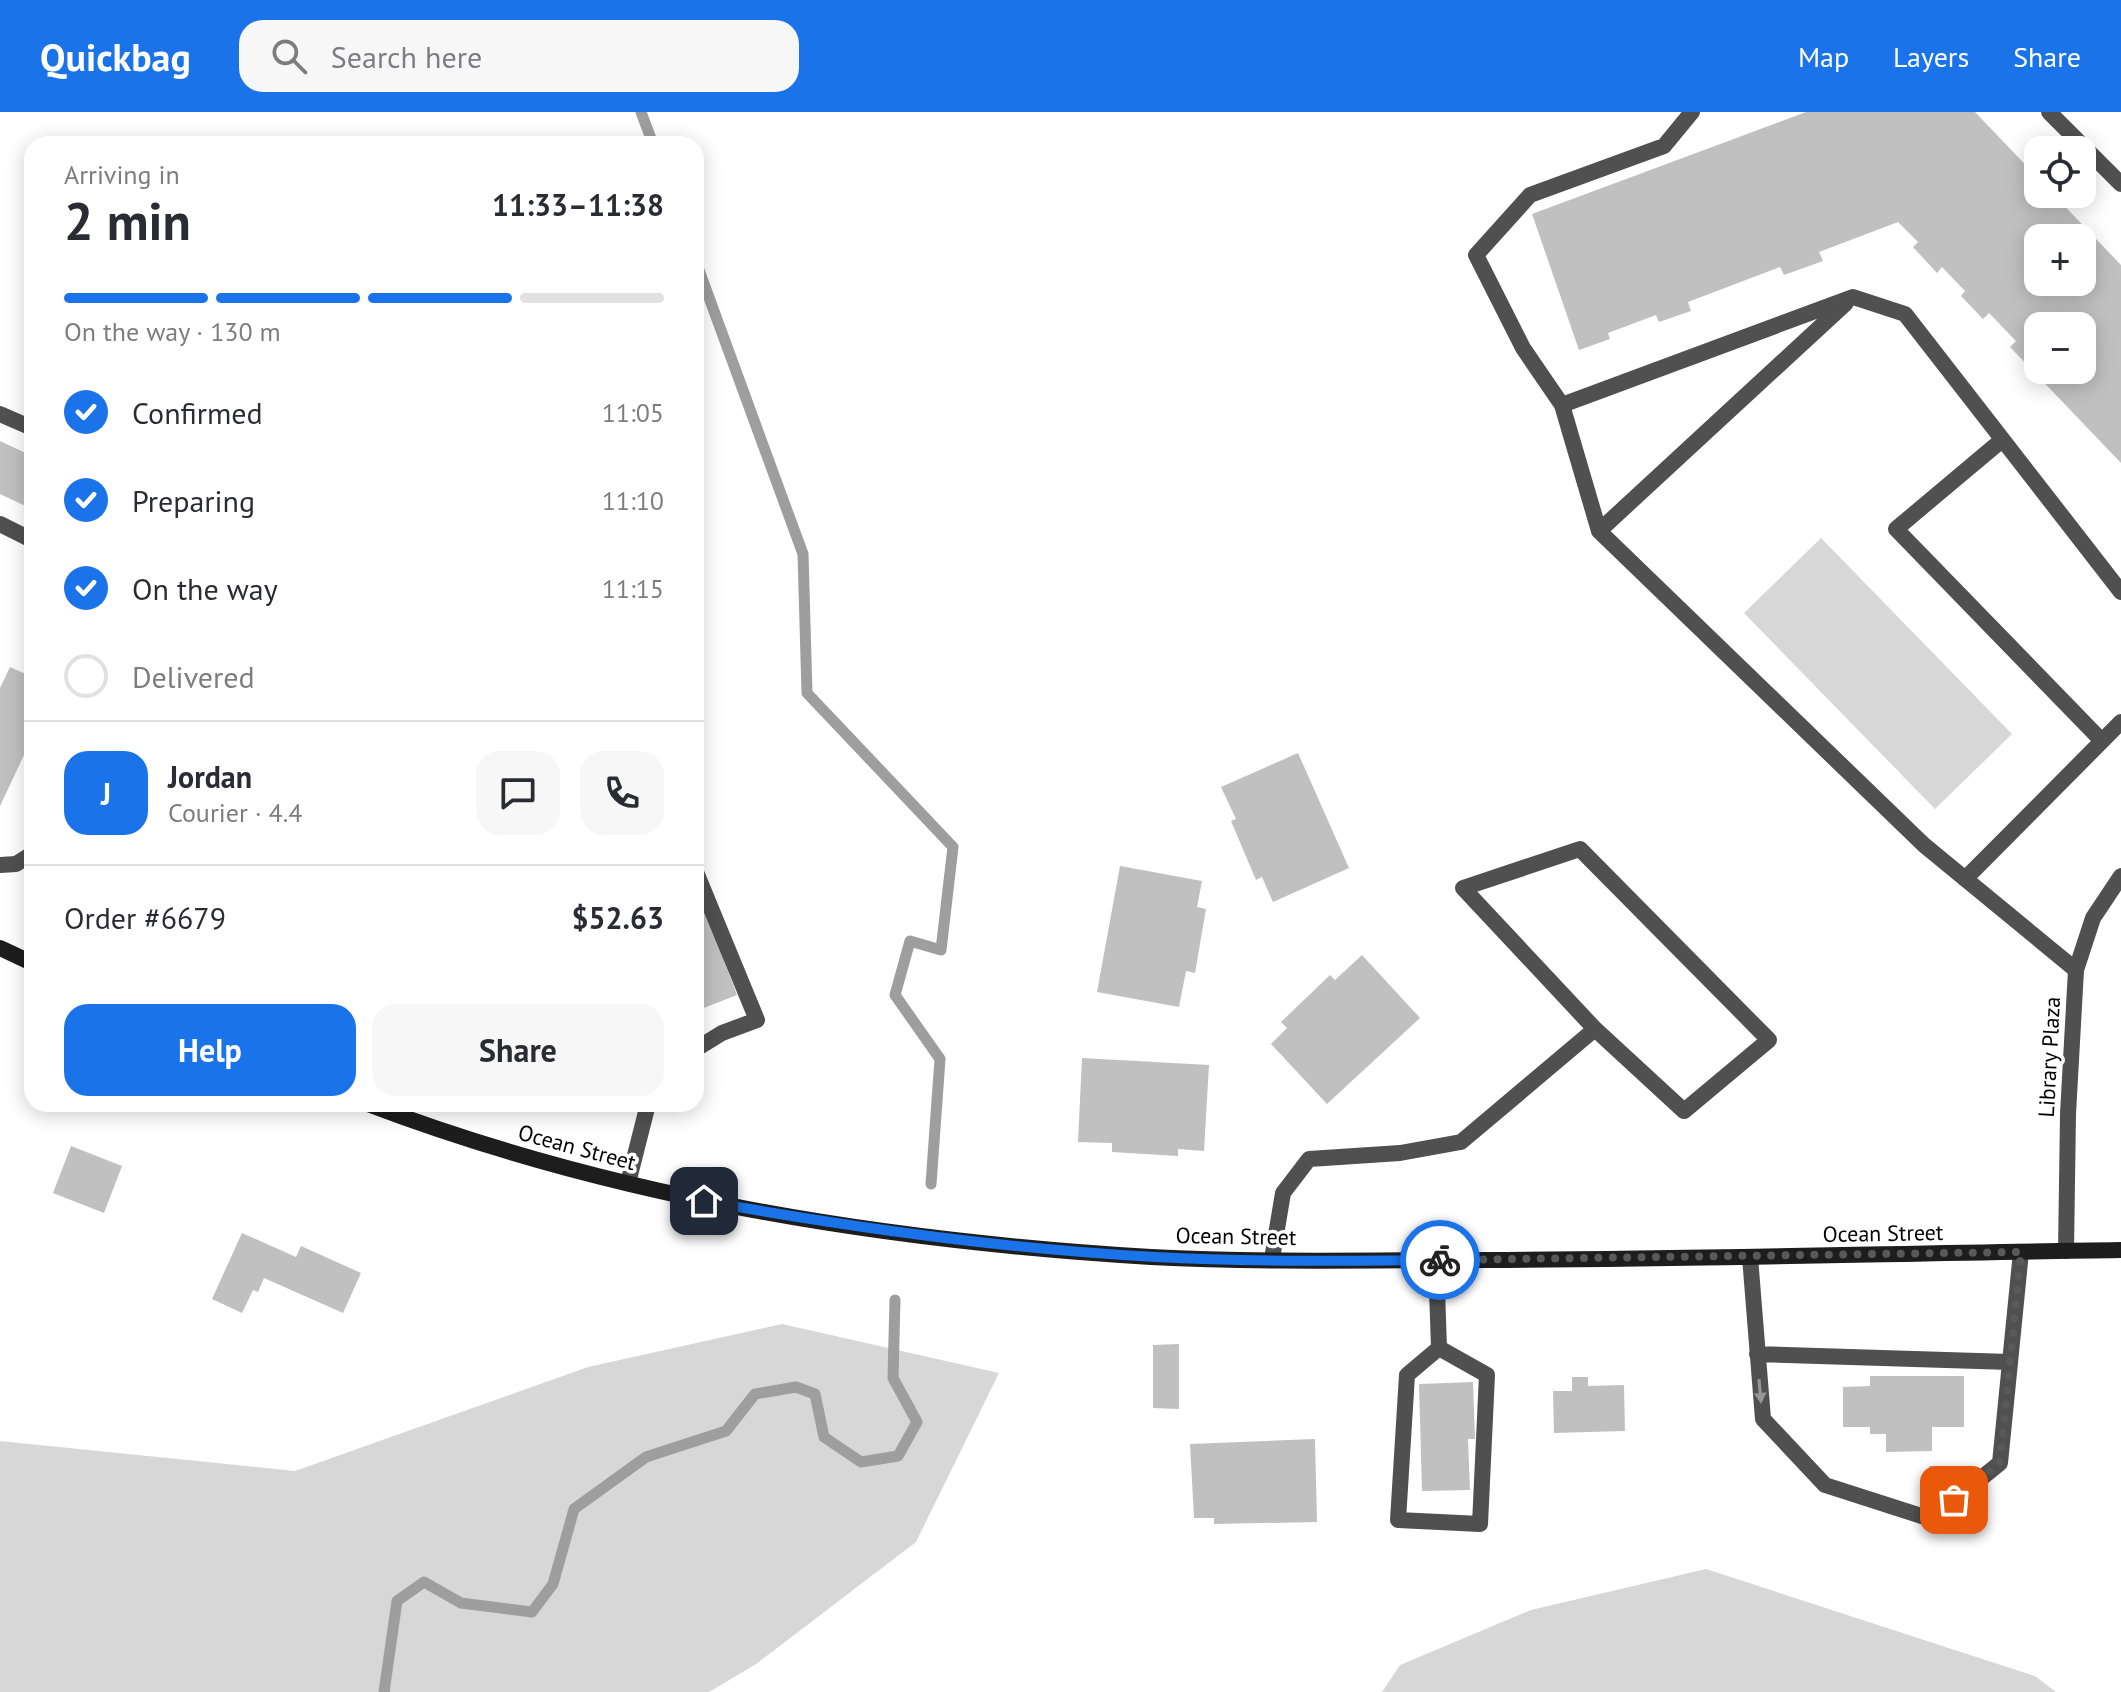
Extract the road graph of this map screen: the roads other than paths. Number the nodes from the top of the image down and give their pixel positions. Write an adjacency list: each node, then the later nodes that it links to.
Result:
1 (1692, 112): 5 (lane)
2 (2049, 112): 3 (lane)
3 (2121, 184)
4 (1853, 297): 5 (lane); 8 (lane); 10 (lane)
5 (1562, 405): 10 (lane)
6 (0, 414): 7 (lane)
7 (24, 424)
8 (2002, 440): 12 (lane); 14 (lane)
9 (0, 524): 11 (lane)
10 (1599, 531): 18 (lane)
11 (24, 536)
12 (2121, 592)
13 (2121, 722): 14 (lane)
14 (2102, 741): 18 (lane)
15 (24, 859): 16 (lane)
16 (0, 865)
17 (2121, 876): 22 (lane, Library Plaza)
18 (1965, 879): 22 (lane)
19 (704, 891): 24 (lane)
20 (0, 948): 21 (main road)
21 (24, 959)
22 (2076, 970): 29 (lane, Library Plaza)
23 (1595, 1029): 23 (lane); 32 (lane)
24 (704, 1044)
25 (391, 1112): 27 (main road, Ocean Street)
26 (646, 1112): 27 (lane)
27 (628, 1183): 32 (main road, Ocean Street)
28 (2121, 1250): 29 (main road, Ocean Street)
29 (2066, 1251): 30 (main road, Ocean Street)
30 (2021, 1252): 31 (main road, Ocean Street); 36 (lane)
31 (1750, 1257): 33 (main road, Ocean Street); 35 (lane)
32 (1272, 1259): 33 (main road, Ocean Street)
33 (1436, 1260): 34 (lane)
34 (1439, 1348): 34 (lane)
35 (1757, 1354): 36 (lane); 36 (lane, one-way to 36)
36 (2010, 1362)

